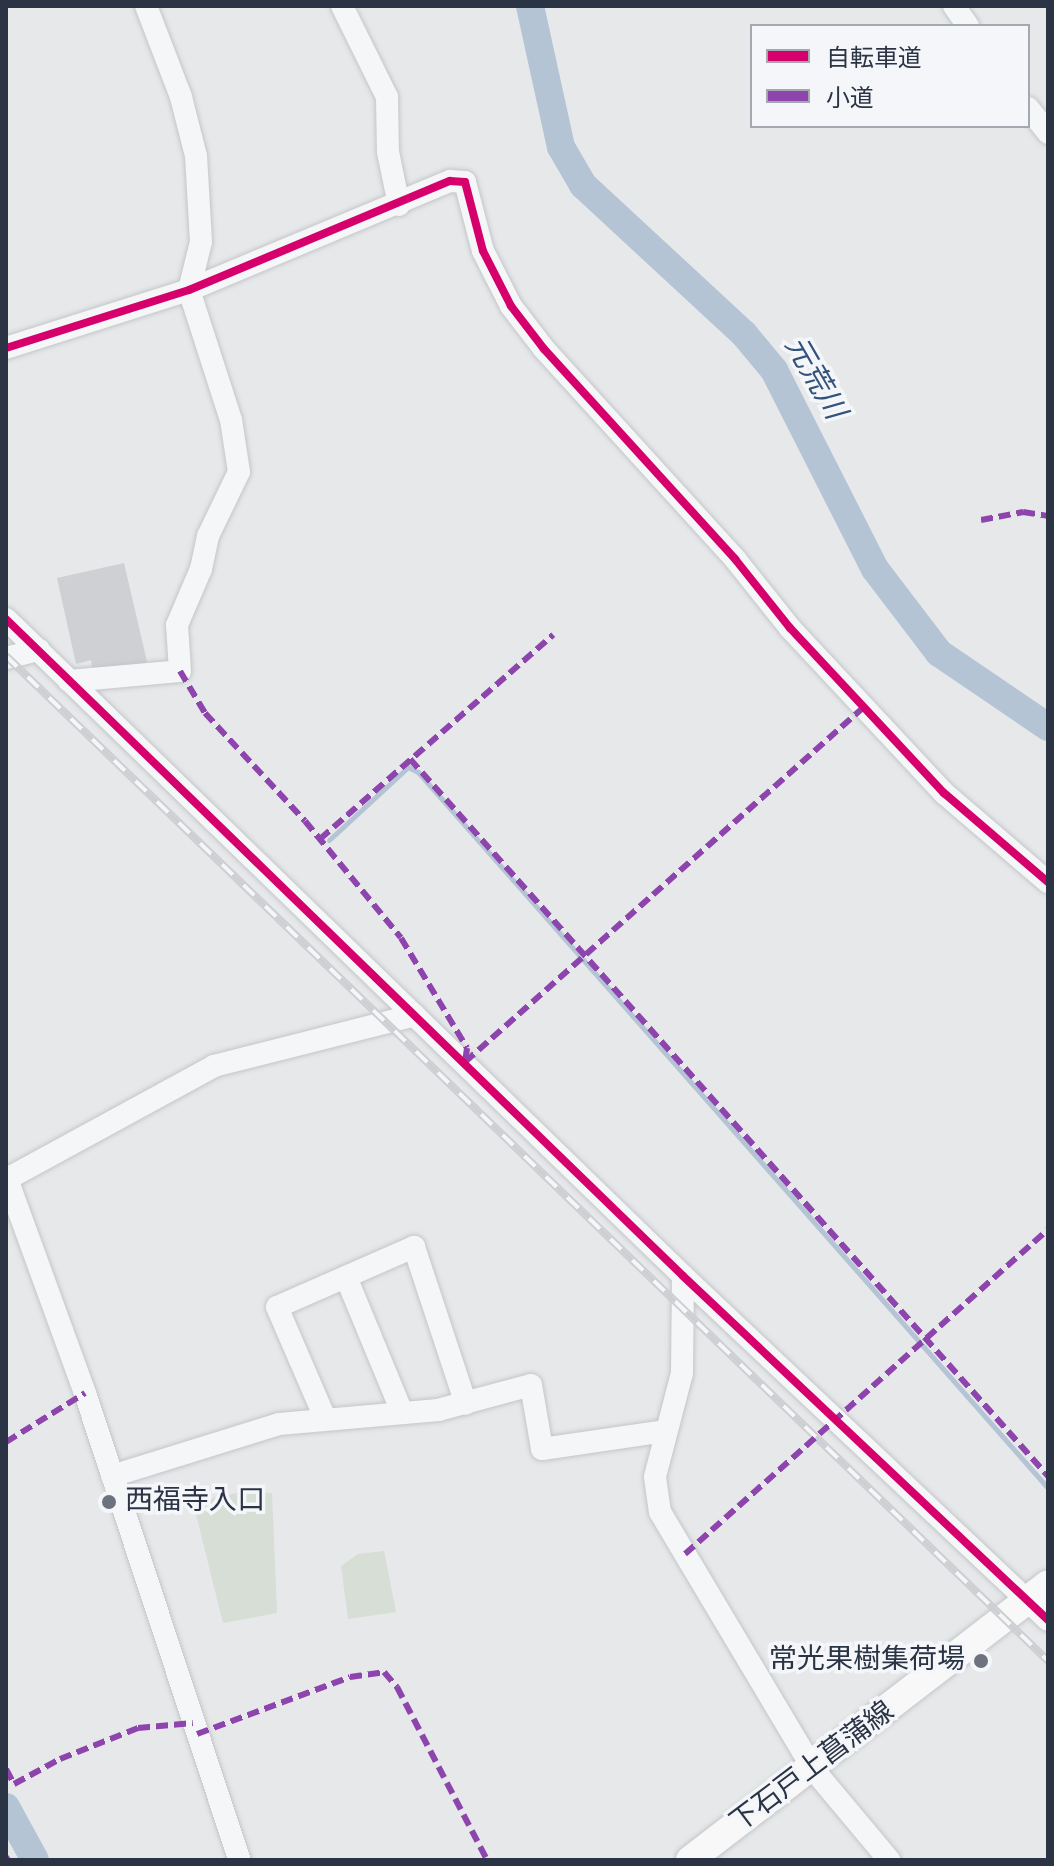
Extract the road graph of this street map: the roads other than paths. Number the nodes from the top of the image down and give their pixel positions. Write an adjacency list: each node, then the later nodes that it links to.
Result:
1 (146, 6): 8 (street)
2 (342, 6): 7 (street)
3 (954, 6): 4 (street)
4 (967, 24)
5 (1030, 110): 6 (street)
6 (1048, 133)
7 (399, 205): 8 (street); 14 (street)
8 (189, 290): 9 (street); 13 (street)
9 (6, 348)
10 (6, 619): 11 (street)
11 (39, 650): 12 (street); 13 (street)
12 (6, 658)
13 (69, 681): 15 (street)
14 (1048, 882)
15 (415, 1015): 16 (street); 17 (street)
16 (6, 1178): 23 (street)
17 (683, 1276): 22 (street); 24 (street)
18 (346, 1277): 19 (street); 20 (street); 21 (street)
19 (466, 1404): 20 (street); 22 (street)
20 (402, 1412): 21 (street)
21 (325, 1418): 23 (street)
22 (665, 1431): 25 (street)
23 (112, 1476): 26 (street)
24 (1042, 1602): 25 (main road, 下石戸上菖蒲線)
25 (813, 1769): 27 (main road, 下石戸上菖蒲線); 28 (street)
26 (239, 1860)
27 (690, 1860)
28 (889, 1860)

